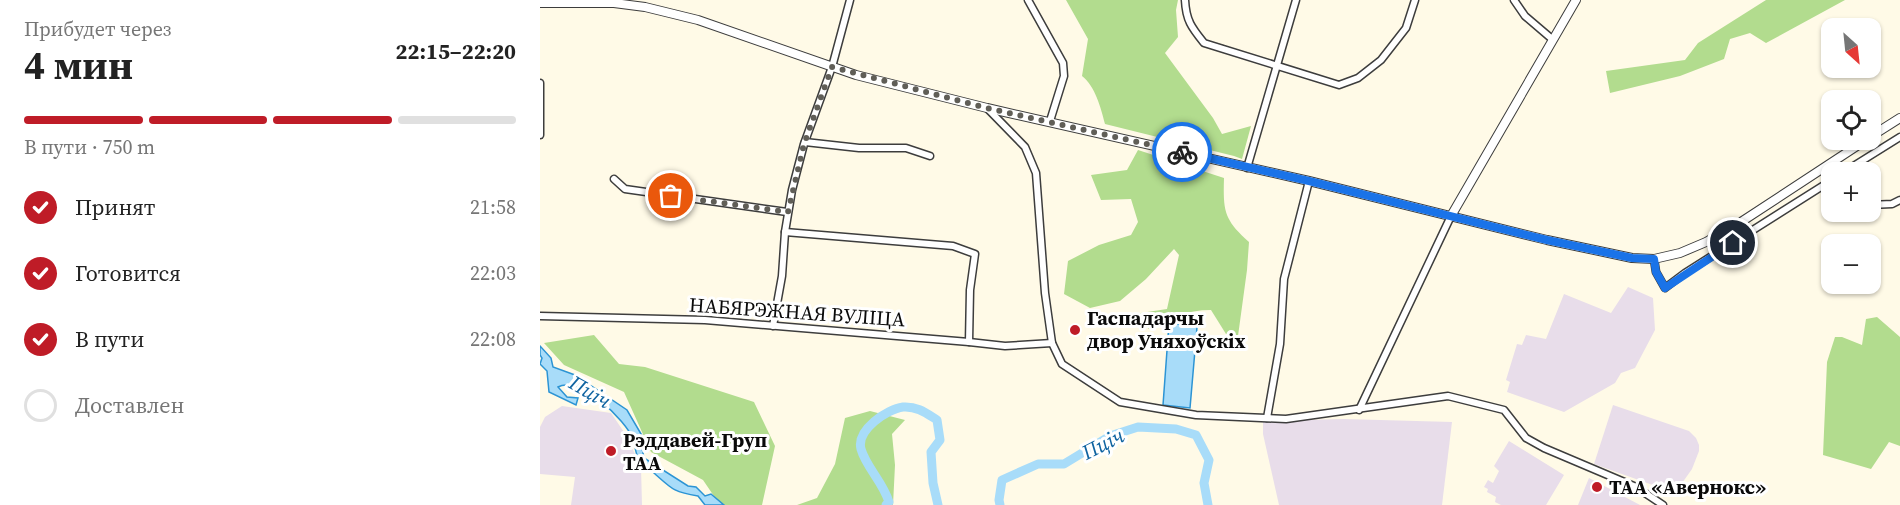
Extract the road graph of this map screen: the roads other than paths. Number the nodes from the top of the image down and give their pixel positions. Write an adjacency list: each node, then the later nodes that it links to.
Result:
1 (850, 0): 11 (street)
2 (1028, 0): 15 (street)
3 (1185, 0): 10 (street)
4 (1296, 0): 10 (street)
5 (1414, 0): 10 (street)
6 (1514, 0): 9 (street)
7 (1576, 0): 9 (street)
8 (540, 3): 11 (street)
9 (1552, 39): 30 (street)
10 (1278, 66): 23 (street)
11 (832, 67): 13 (street); 19 (street)
12 (540, 83): 17 (street)
13 (987, 108): 15 (street); 36 (street)
14 (1900, 118): 16 (street)
15 (1050, 121): 23 (street)
16 (1881, 130)
17 (540, 135)
18 (1900, 137): 22 (street)
19 (805, 142): 21 (street); 29 (street)
20 (1851, 150): 32 (street)
21 (930, 156)
22 (1860, 162)
23 (1247, 168): 25 (street)
24 (614, 179): 29 (street)
25 (1309, 181): 30 (street); 38 (street)
26 (1821, 187): 32 (street)
27 (1900, 200): 28 (street)
28 (1881, 204)
29 (788, 212): 31 (street)
30 (1451, 216): 32 (street); 37 (street)
31 (785, 232): 34 (street); 35 (street)
32 (1654, 259)
33 (540, 316): 34 (street, НАБЯРЭЖНАЯ ВУЛІЦА)
34 (773, 326): 35 (street, НАБЯРЭЖНАЯ ВУЛІЦА)
35 (969, 342): 36 (street, НАБЯРЭЖНАЯ ВУЛІЦА)
36 (1052, 343): 38 (street)
37 (1359, 410): 38 (street); 39 (street)
38 (1267, 418)
39 (1663, 505)

